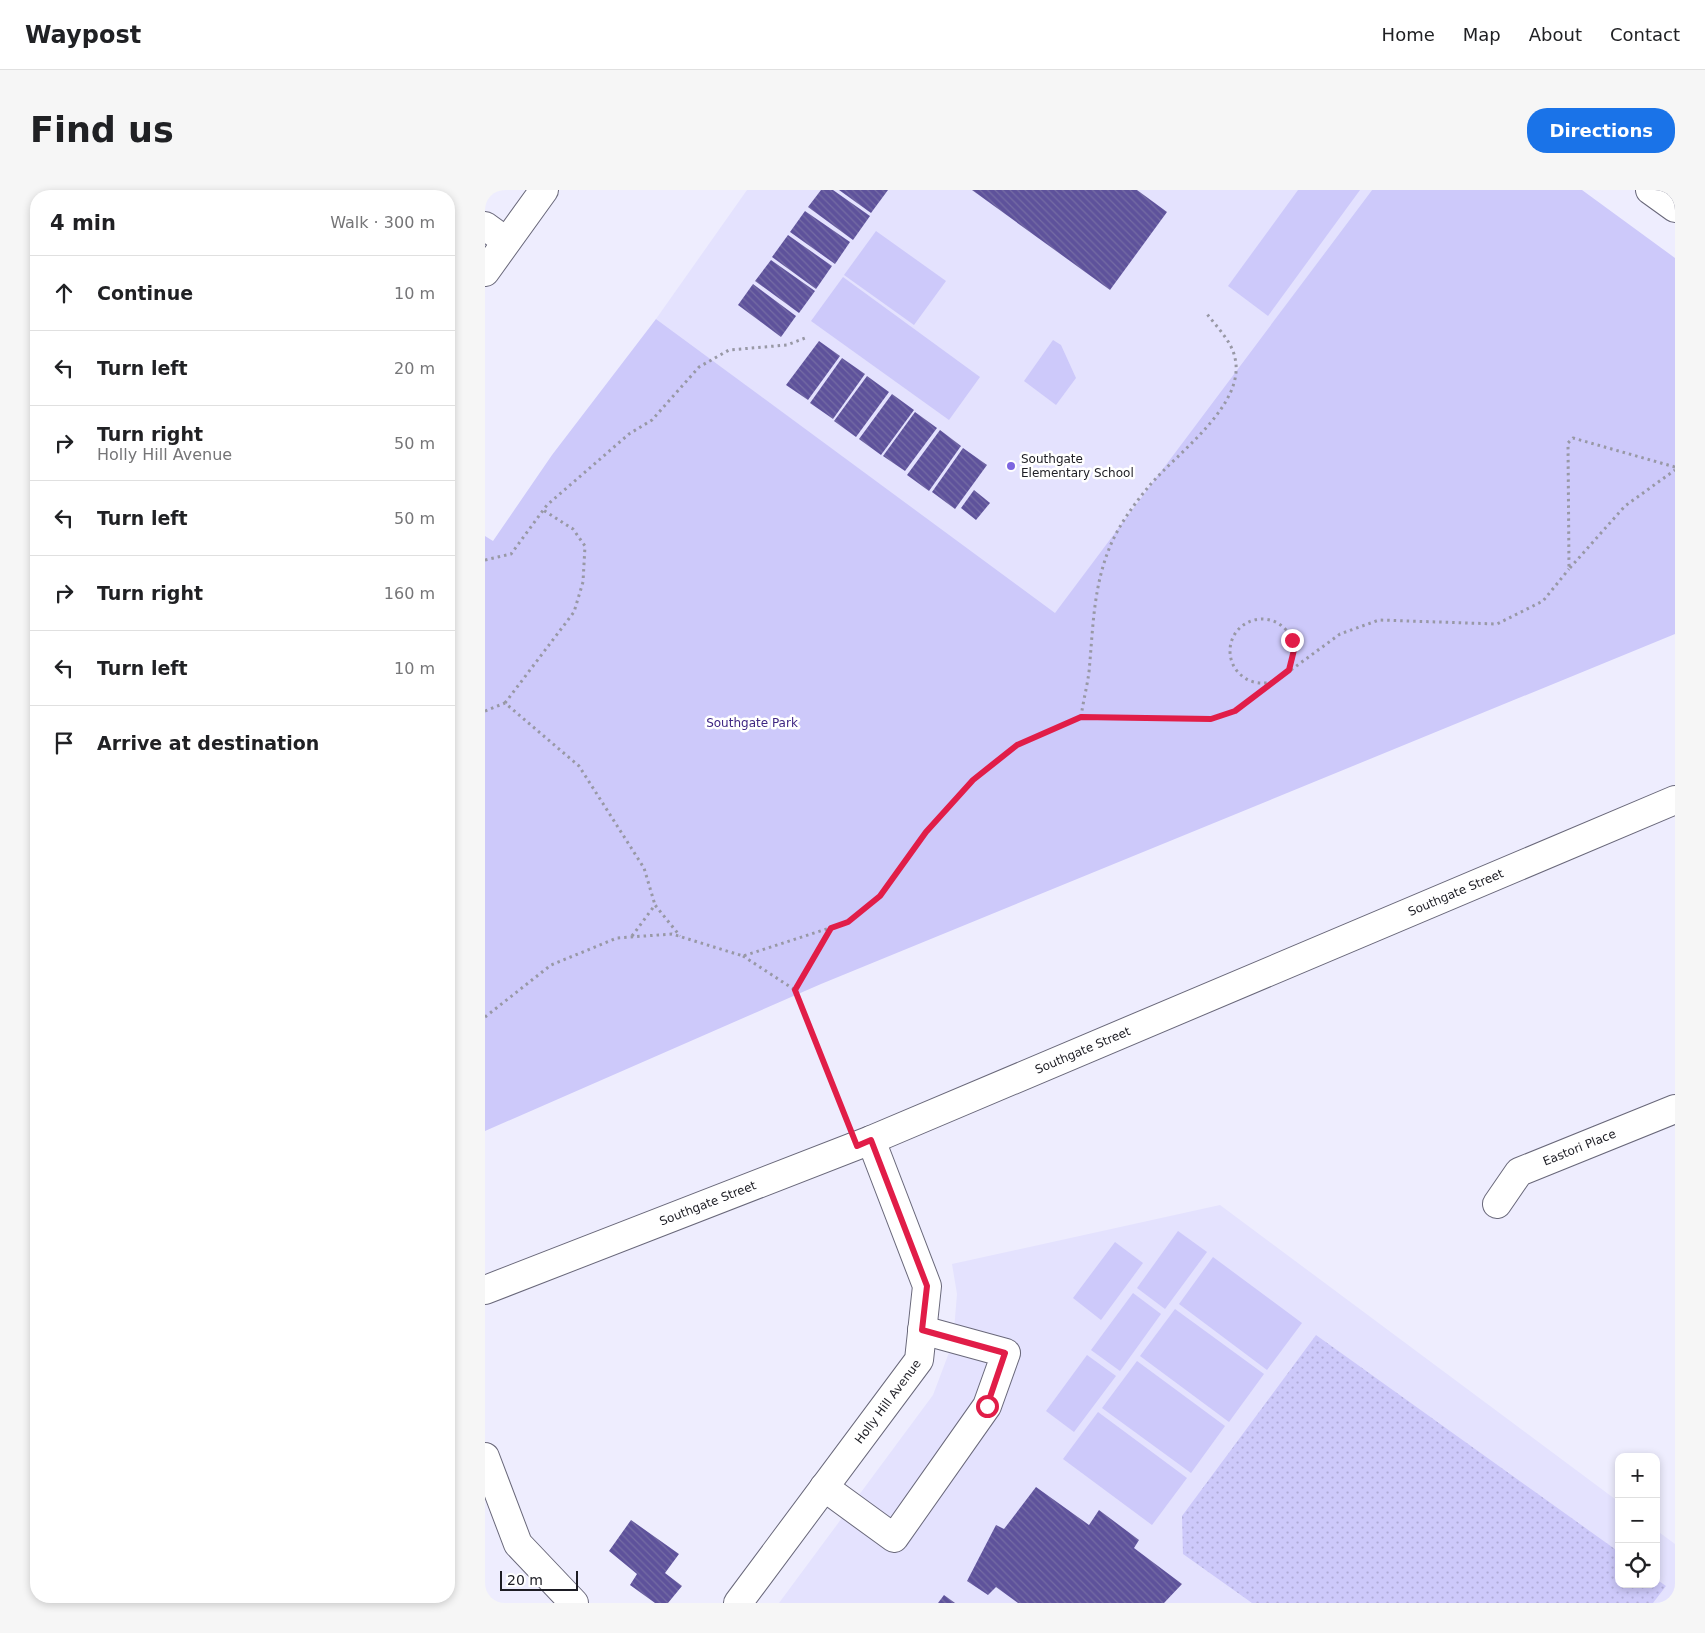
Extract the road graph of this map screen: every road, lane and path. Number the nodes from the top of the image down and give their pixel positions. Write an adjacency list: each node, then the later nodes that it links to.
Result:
1 (544, 190): 4 (street)
2 (1650, 190): 3 (street)
3 (1675, 208)
4 (496, 234): 5 (street)
5 (485, 272)
6 (1207, 314): 15 (path)
7 (805, 338): 9 (path)
8 (1675, 469): 11 (path); 11 (path)
9 (543, 510): 10 (path); 13 (path)
10 (485, 560)
11 (1569, 569): 12 (path)
12 (1282, 677): 12 (path); 15 (path)
13 (505, 703): 14 (path); 17 (path)
14 (485, 711)
15 (1081, 717): 18 (path)
16 (1675, 800): 25 (street, Southgate Street)
17 (655, 905): 19 (path); 20 (path)
18 (831, 928): 21 (path); 22 (path)
19 (631, 936): 20 (path); 23 (path)
20 (682, 938): 21 (path)
21 (743, 956): 22 (path)
22 (795, 990): 25 (path)
23 (485, 1017)
24 (1675, 1109): 26 (street, Eastori Place)
25 (864, 1143): 27 (street, Southgate Street); 28 (street, Holly Hill Avenue)
26 (1497, 1204)
27 (485, 1290)
28 (922, 1330): 30 (street, Holly Hill Avenue); 30 (street)
29 (485, 1457): 31 (street)
30 (824, 1487): 32 (street, Holly Hill Avenue)
31 (574, 1603)
32 (738, 1603)

